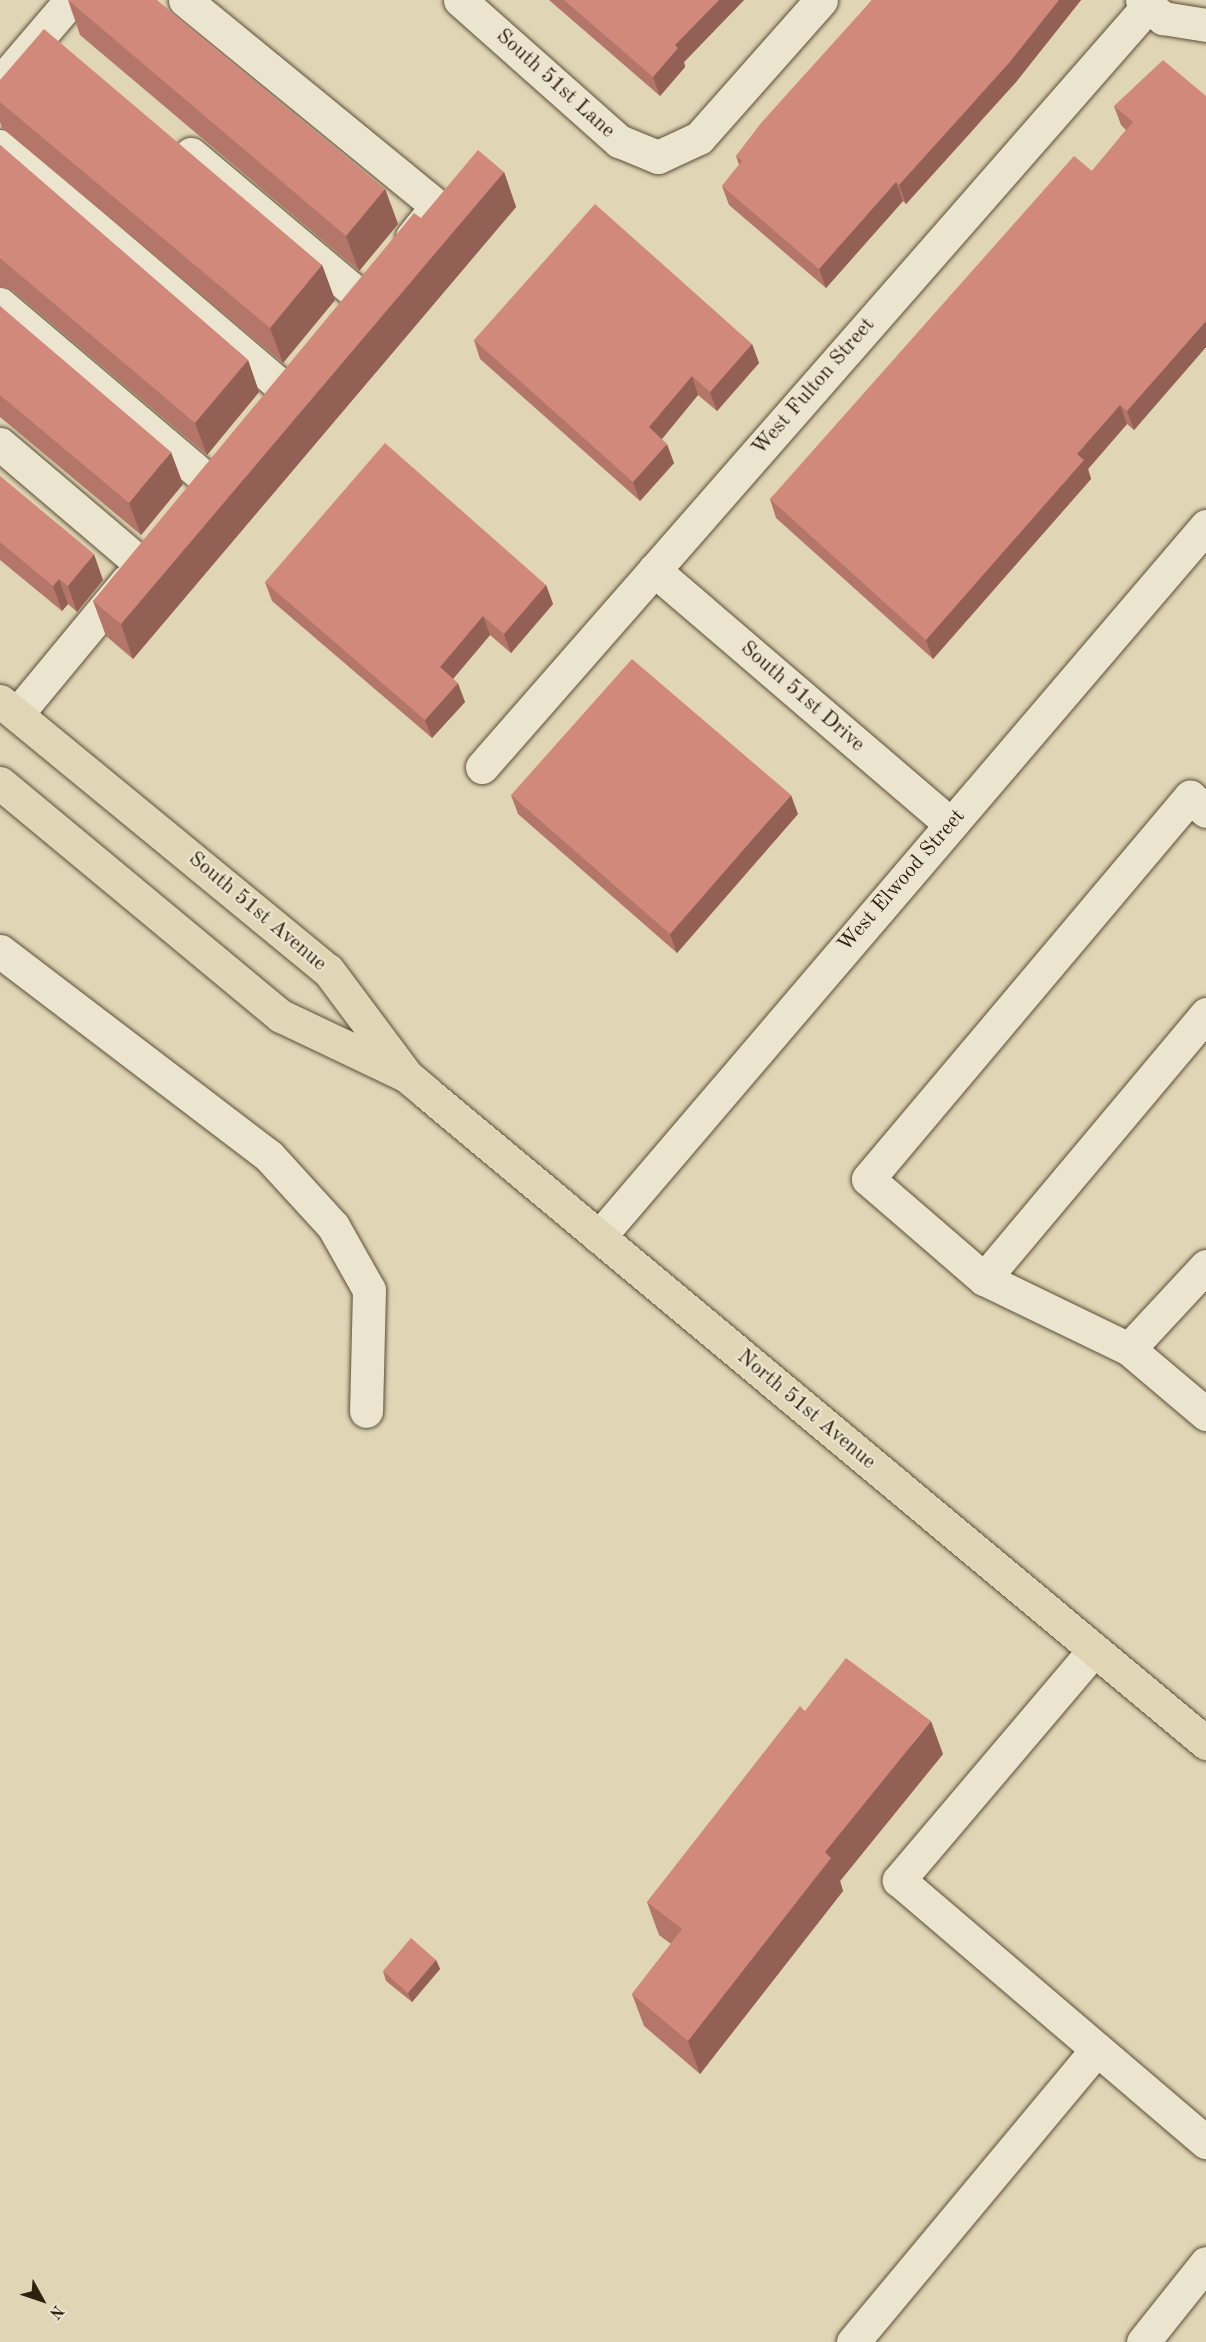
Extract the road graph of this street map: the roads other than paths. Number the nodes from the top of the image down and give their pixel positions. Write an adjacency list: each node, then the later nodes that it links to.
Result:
1 (71, 0): 7 (street)
2 (185, 0): 12 (street)
3 (460, 0): 4 (street, South 51st Lane)
4 (821, 0)
5 (1145, 4): 6 (street, West Fulton Street); 25 (street, West Fulton Street)
6 (1206, 25)
7 (45, 30): 8 (street); 9 (street)
8 (72, 53)
9 (0, 83)
10 (162, 130): 12 (street)
11 (0, 146): 16 (street)
12 (361, 297): 14 (street)
13 (0, 304): 20 (street)
14 (339, 325)
15 (308, 361): 16 (street)
16 (285, 389): 17 (street)
17 (263, 417)
18 (0, 444): 24 (street)
19 (232, 454): 20 (street)
20 (209, 481): 21 (street)
21 (187, 509)
22 (1206, 526): 30 (street, West Elwood Street)
23 (164, 536): 24 (street)
24 (141, 564): 26 (street)
25 (654, 570): 27 (street, West Fulton Street); 30 (street, South 51st Drive)
26 (8, 707): 33 (main road, South 51st Avenue)
27 (482, 767)
28 (0, 783): 33 (main road)
29 (1206, 811): 36 (street)
30 (950, 824): 34 (street, West Elwood Street)
31 (0, 951): 38 (street)
32 (1206, 1014): 36 (street)
33 (407, 1076): 34 (main road, North 51st Avenue)
34 (599, 1237): 40 (main road, North 51st Avenue)
35 (1206, 1266): 37 (street)
36 (984, 1279): 37 (street)
37 (1129, 1349): 39 (street)
38 (366, 1411)
39 (1206, 1414)
40 (1094, 1650): 41 (main road, North 51st Avenue); 42 (street)
41 (1206, 1743)
42 (1096, 2049): 43 (street); 45 (street)
43 (1206, 2142)
44 (1206, 2264): 46 (street)
45 (853, 2342)
46 (1143, 2342)

